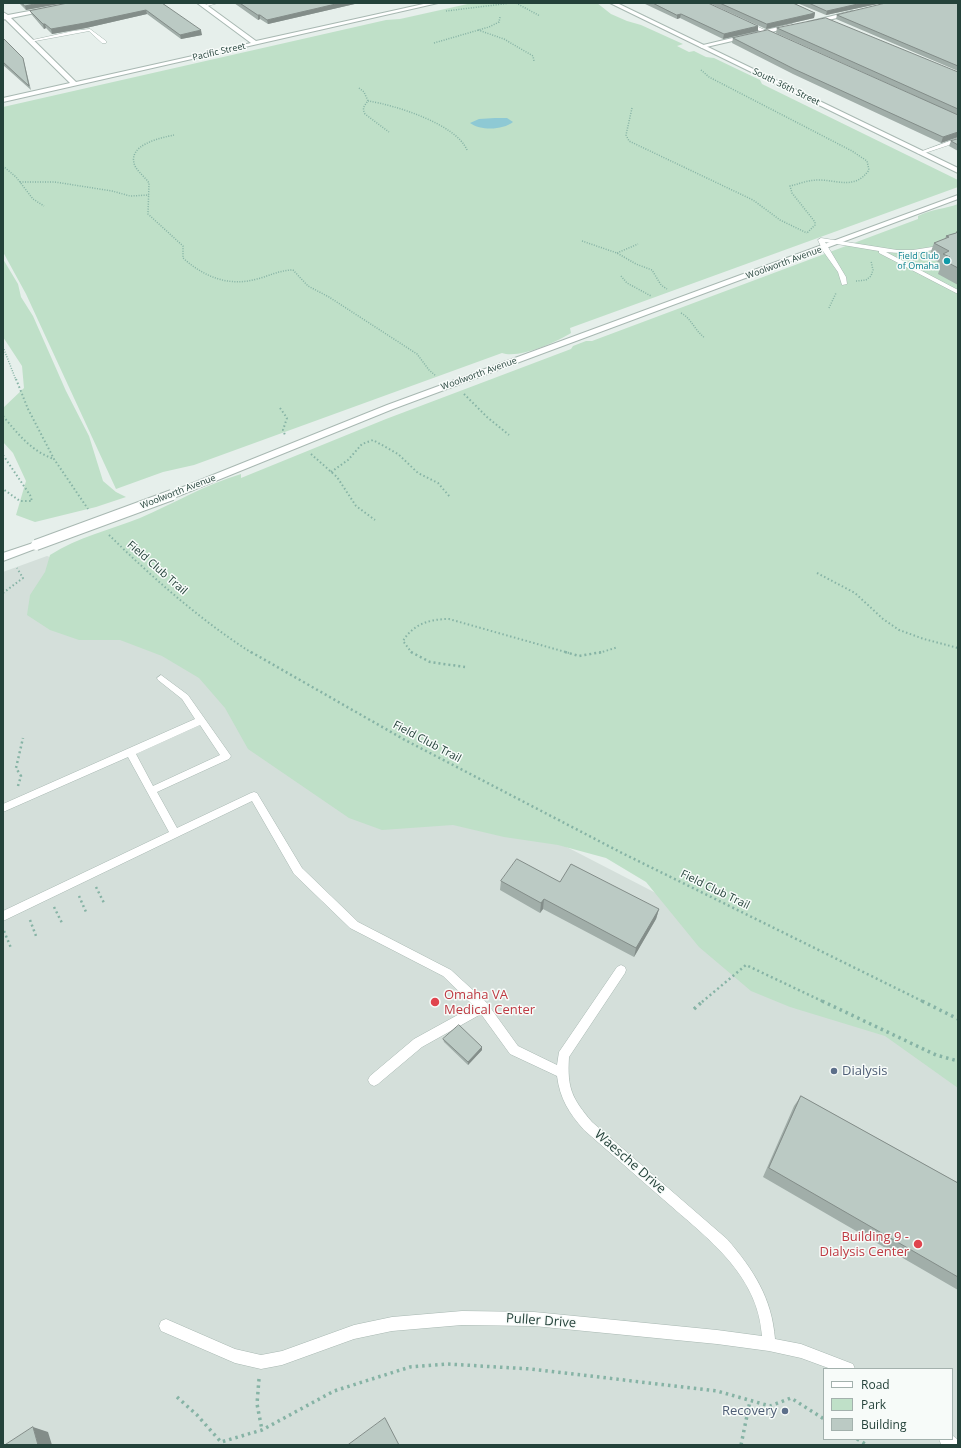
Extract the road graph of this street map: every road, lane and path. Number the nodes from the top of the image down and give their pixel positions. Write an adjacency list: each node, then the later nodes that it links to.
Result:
1 (80, 3): 14 (street)
2 (216, 3): 8 (lane)
3 (408, 3): 9 (street)
4 (435, 3): 9 (street, Pacific Street)
5 (511, 3): 11 (path)
6 (516, 3): 13 (path)
7 (613, 3): 28 (street, South 36th Street)
8 (202, 4): 26 (street)
9 (416, 7): 26 (street, Pacific Street)
10 (860, 11): 16 (street)
11 (441, 13)
12 (812, 13): 16 (street)
13 (540, 16)
14 (4, 17): 24 (street)
15 (500, 17): 21 (path)
16 (825, 19): 18 (street); 20 (street)
17 (744, 22): 22 (lane)
18 (803, 24)
19 (795, 25): 22 (street)
20 (839, 25)
21 (478, 30): 27 (path); 29 (path)
22 (766, 32): 23 (lane); 28 (street)
23 (780, 38)
24 (30, 41): 25 (lane); 31 (street)
25 (104, 42)
26 (255, 43): 31 (street, Pacific Street)
27 (434, 43)
28 (702, 46): 40 (street, South 36th Street)
29 (534, 61)
30 (701, 70): 35 (path)
31 (75, 84): 33 (street, Pacific Street)
32 (359, 88): 34 (path)
33 (3, 100)
34 (368, 101): 36 (path); 39 (path)
35 (632, 108)
36 (389, 132)
37 (174, 135): 44 (path)
38 (958, 140): 40 (lane)
39 (467, 150)
40 (920, 153): 42 (street, South 36th Street)
41 (3, 166): 43 (path)
42 (958, 171)
43 (20, 182): 44 (path); 46 (path)
44 (149, 195): 59 (path)
45 (958, 197): 48 (street, Woolworth Avenue)
46 (44, 206)
47 (582, 241): 54 (path)
48 (840, 242): 51 (street, Woolworth Avenue); 52 (lane)
49 (638, 244): 54 (path)
50 (949, 244): 53 (lane)
51 (823, 248): 55 (lane); 60 (street, Woolworth Avenue)
52 (868, 249): 53 (lane); 55 (path)
53 (878, 250): 57 (lane)
54 (617, 253): 56 (path)
55 (844, 284)
56 (669, 290)
57 (958, 292)
58 (3, 347): 67 (path)
59 (440, 379)
60 (451, 385): 63 (path); 65 (street, Woolworth Avenue)
61 (280, 408): 64 (path)
62 (3, 416): 67 (path)
63 (509, 435)
64 (285, 436)
65 (296, 445): 68 (path); 74 (street, Woolworth Avenue, bridge)
66 (3, 455): 69 (path)
67 (54, 459): 71 (path)
68 (331, 472): 70 (path); 72 (path)
69 (3, 489)
70 (450, 497)
71 (88, 510)
72 (375, 520)
73 (106, 531): 95 (path, Field Club Trail)
74 (3, 557)
75 (17, 567): 77 (path)
76 (817, 573): 79 (path)
77 (3, 593)
78 (618, 646): 80 (path)
79 (958, 648)
80 (465, 667)
81 (161, 678): 82 (lane)
82 (202, 720): 84 (lane); 85 (lane)
83 (23, 738): 86 (path)
84 (130, 752): 85 (lane); 86 (lane)
85 (152, 791): 88 (lane)
86 (13, 804): 87 (lane)
87 (3, 808)
88 (175, 833): 89 (lane); 93 (lane)
89 (3, 916)
90 (3, 929): 91 (path)
91 (11, 948)
92 (621, 970): 97 (lane, Waesche Drive)
93 (483, 1007): 97 (lane); 98 (lane)
94 (694, 1009): 96 (path)
95 (958, 1019)
96 (958, 1061)
97 (562, 1073): 100 (lane, Waesche Drive)
98 (374, 1080)
99 (166, 1326): 101 (lane, Puller Drive)
100 (769, 1344): 101 (lane, Puller Drive); 102 (lane, Puller Drive)
101 (261, 1362): 106 (path)
102 (846, 1368)
103 (177, 1397): 106 (path)
104 (750, 1401): 105 (path); 106 (path); 107 (path)
105 (823, 1417)
106 (262, 1430)
107 (741, 1445)

